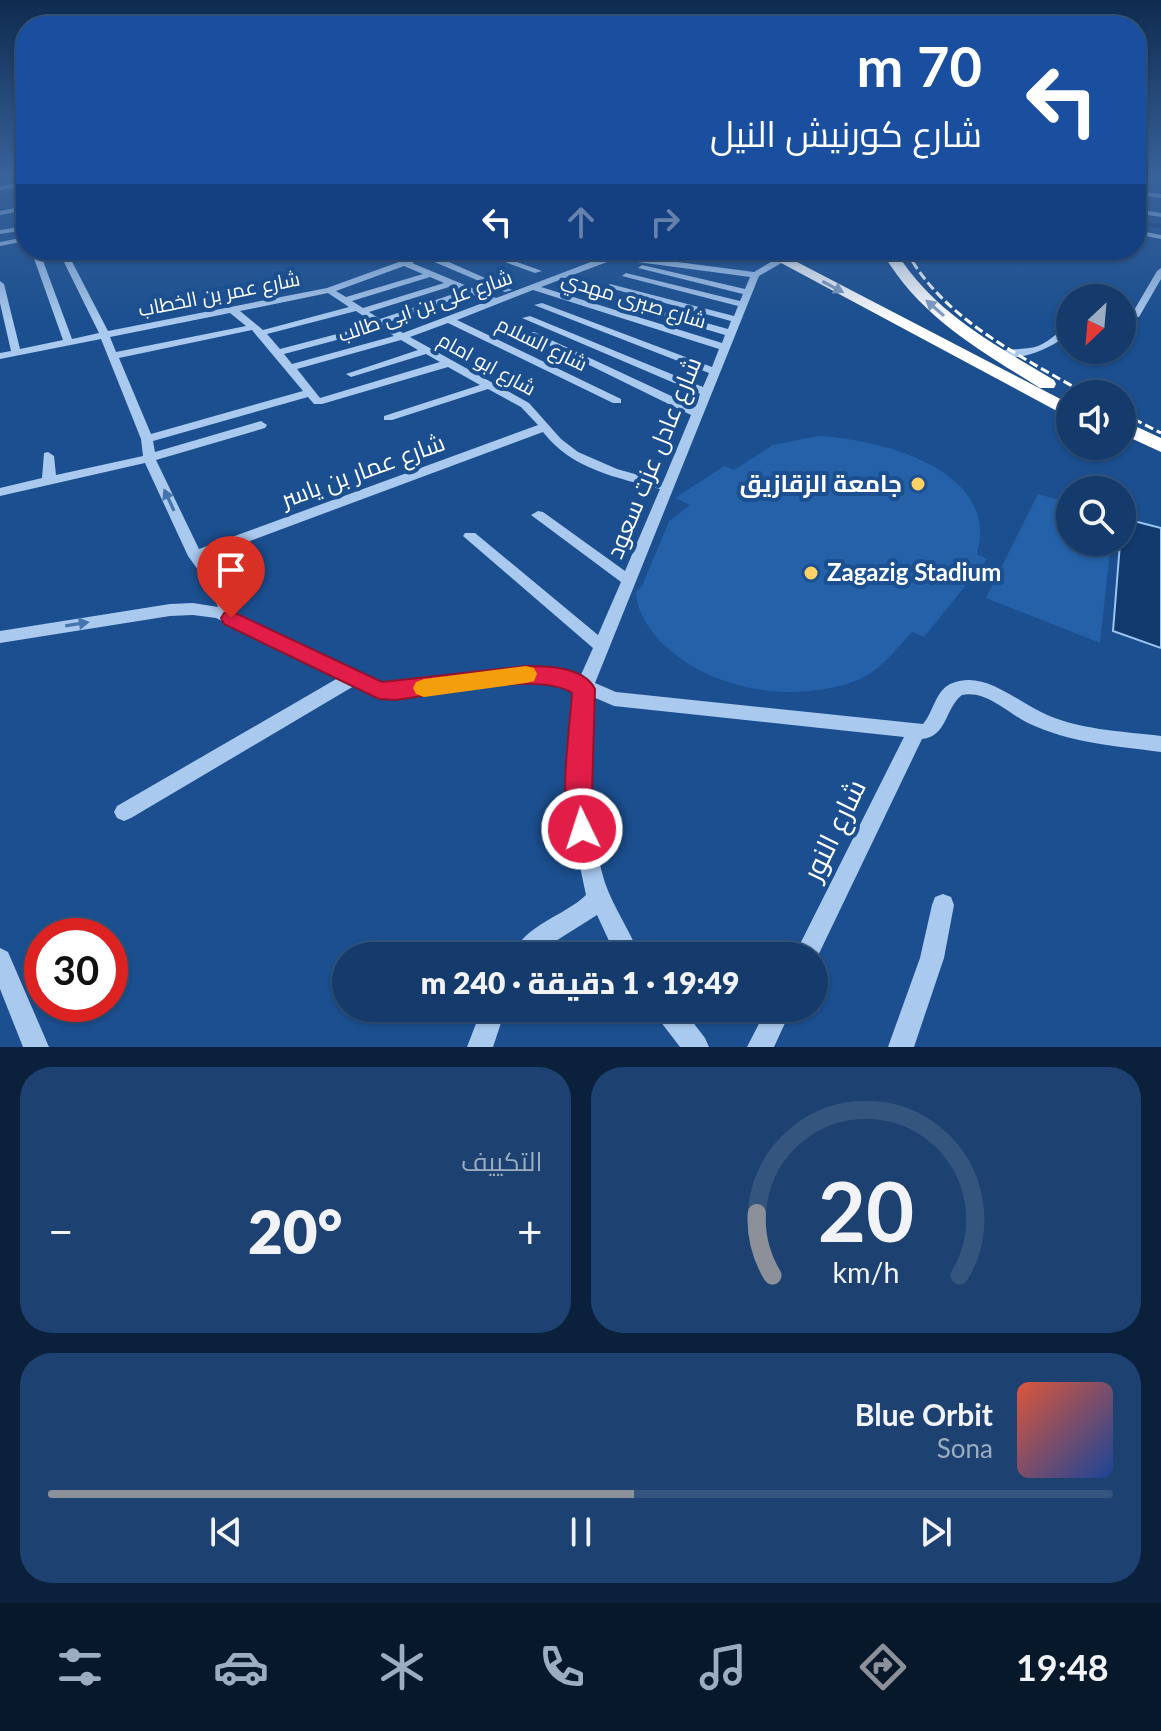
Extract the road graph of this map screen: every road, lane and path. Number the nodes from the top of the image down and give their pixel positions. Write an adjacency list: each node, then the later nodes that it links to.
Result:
1 (4, 232): 2 (street)
2 (13, 241): 3 (street); 4 (street)
3 (16, 241)
4 (0, 244)
5 (39, 260): 49 (street)
6 (67, 260): 46 (street)
7 (417, 260): 15 (street, شارع عمر بن الخطاب)
8 (436, 260): 16 (street)
9 (506, 260): 18 (street)
10 (605, 260): 26 (street, شارع على بن ابى طالب)
11 (644, 260): 21 (street)
12 (780, 260): 21 (street)
13 (784, 260): 54 (highway, one-way to 54)
14 (894, 260): 44 (highway, one-way to 14)
15 (407, 264): 20 (street); 27 (street, شارع عمر بن الخطاب)
16 (450, 266): 20 (street); 28 (street)
17 (642, 268): 30 (street)
18 (538, 271)
19 (1161, 271): 37 (street)
20 (429, 273): 23 (street); 31 (street)
21 (755, 275): 30 (street, شارع عادل عزت سعود)
22 (626, 276): 30 (street)
23 (452, 283): 29 (street); 35 (street)
24 (0, 284): 55 (street)
25 (610, 287): 39 (street)
26 (534, 288): 33 (street, شارع على بن ابى طالب); 42 (street, شارع صبرى مهدي)
27 (329, 290): 31 (street, شارع ابو امام); 36 (street, شارع عمر بن الخطاب)
28 (508, 290)
29 (470, 291): 33 (street); 41 (street)
30 (744, 298): 39 (street, شارع عادل عزت سعود)
31 (345, 300): 35 (street, شارع ابو امام)
32 (612, 300): 45 (street)
33 (497, 302): 40 (street, شارع على بن ابى طالب)
34 (539, 305): 51 (street)
35 (359, 309): 41 (street, شارع ابو امام); 43 (street)
36 (233, 310): 43 (street); 46 (street, شارع عمر بن الخطاب)
37 (1136, 315)
38 (527, 318): 66 (street)
39 (736, 319): 45 (street, شارع عادل عزت سعود)
40 (450, 320): 48 (street, شارع على بن ابى طالب); 69 (street, شارع السلام)
41 (381, 324): 48 (street, شارع ابو امام); 56 (street)
42 (667, 329): 51 (street); 52 (street, شارع صبرى مهدي)
43 (258, 330): 56 (street); 59 (street)
44 (964, 332): 54 (highway); 57 (highway)
45 (730, 333): 52 (street, شارع عادل عزت سعود)
46 (104, 334): 49 (street, شارع عمر بن الخطاب); 59 (street)
47 (531, 334): 71 (street)
48 (402, 337): 53 (street, شارع ابو امام); 61 (street, شارع على بن ابى طالب)
49 (68, 341): 55 (street, شارع عمر بن الخطاب)
50 (1056, 342): 57 (street)
51 (641, 344): 62 (street)
52 (724, 347): 62 (street, شارع عادل عزت سعود)
53 (426, 351): 60 (street, شارع ابو امام); 63 (street)
54 (951, 351): 64 (highway)
55 (16, 352): 58 (street, شارع عمر بن الخطاب)
56 (277, 353): 61 (street)
57 (999, 354): 64 (highway)
58 (0, 356)
59 (112, 356): 76 (street)
60 (450, 363): 65 (street, شارع ابو امام); 68 (street)
61 (289, 368): 68 (street)
62 (714, 371): 66 (street, شارع عادل عزت سعود)
63 (351, 374)
64 (1026, 380): 67 (highway); 70 (highway)
65 (490, 385): 72 (street); 74 (street, شارع ابو امام)
66 (706, 392): 71 (street, شارع عادل عزت سعود)
67 (1056, 392)
68 (310, 393): 76 (street)
69 (617, 401)
70 (1056, 402)
71 (697, 413): 83 (street, شارع عادل عزت سعود)
72 (388, 418)
73 (261, 425): 80 (street)
74 (545, 427): 83 (street, شارع ابو امام); 87 (street, شارع عمار بن ياسر)
75 (1136, 433): 77 (highway)
76 (147, 439): 80 (street)
77 (1161, 446)
78 (1136, 447): 81 (highway)
79 (48, 456): 82 (street)
80 (149, 458): 82 (street); 87 (street, one-way to 80)
81 (1161, 460)
82 (48, 482): 84 (street)
83 (666, 487): 88 (street, شارع عادل عزت سعود)
84 (0, 492)
85 (538, 515): 88 (street)
86 (470, 536): 91 (street)
87 (195, 556): 89 (street)
88 (628, 580): 91 (street, شارع عادل عزت سعود)
89 (231, 618): 90 (street, one-way to 89); 92 (street)
90 (0, 637)
91 (601, 646): 93 (street, شارع عادل عزت سعود)
92 (353, 678): 93 (street); 96 (street)
93 (584, 689): 94 (street); 97 (street, شارع عادل عزت سعود)
94 (917, 731): 95 (street); 101 (street, شارع النور)
95 (1161, 744)
96 (124, 812)
97 (598, 892): 99 (street); 100 (street, شارع عادل عزت سعود)
98 (943, 905): 110 (street)
99 (537, 942)
100 (621, 942)
101 (813, 942)
102 (0, 960): 106 (street)
103 (489, 1022): 107 (street)
104 (677, 1022): 108 (street)
105 (773, 1022): 109 (street)
106 (36, 1047)
107 (480, 1047)
108 (696, 1047)
109 (760, 1047)
110 (901, 1047)

